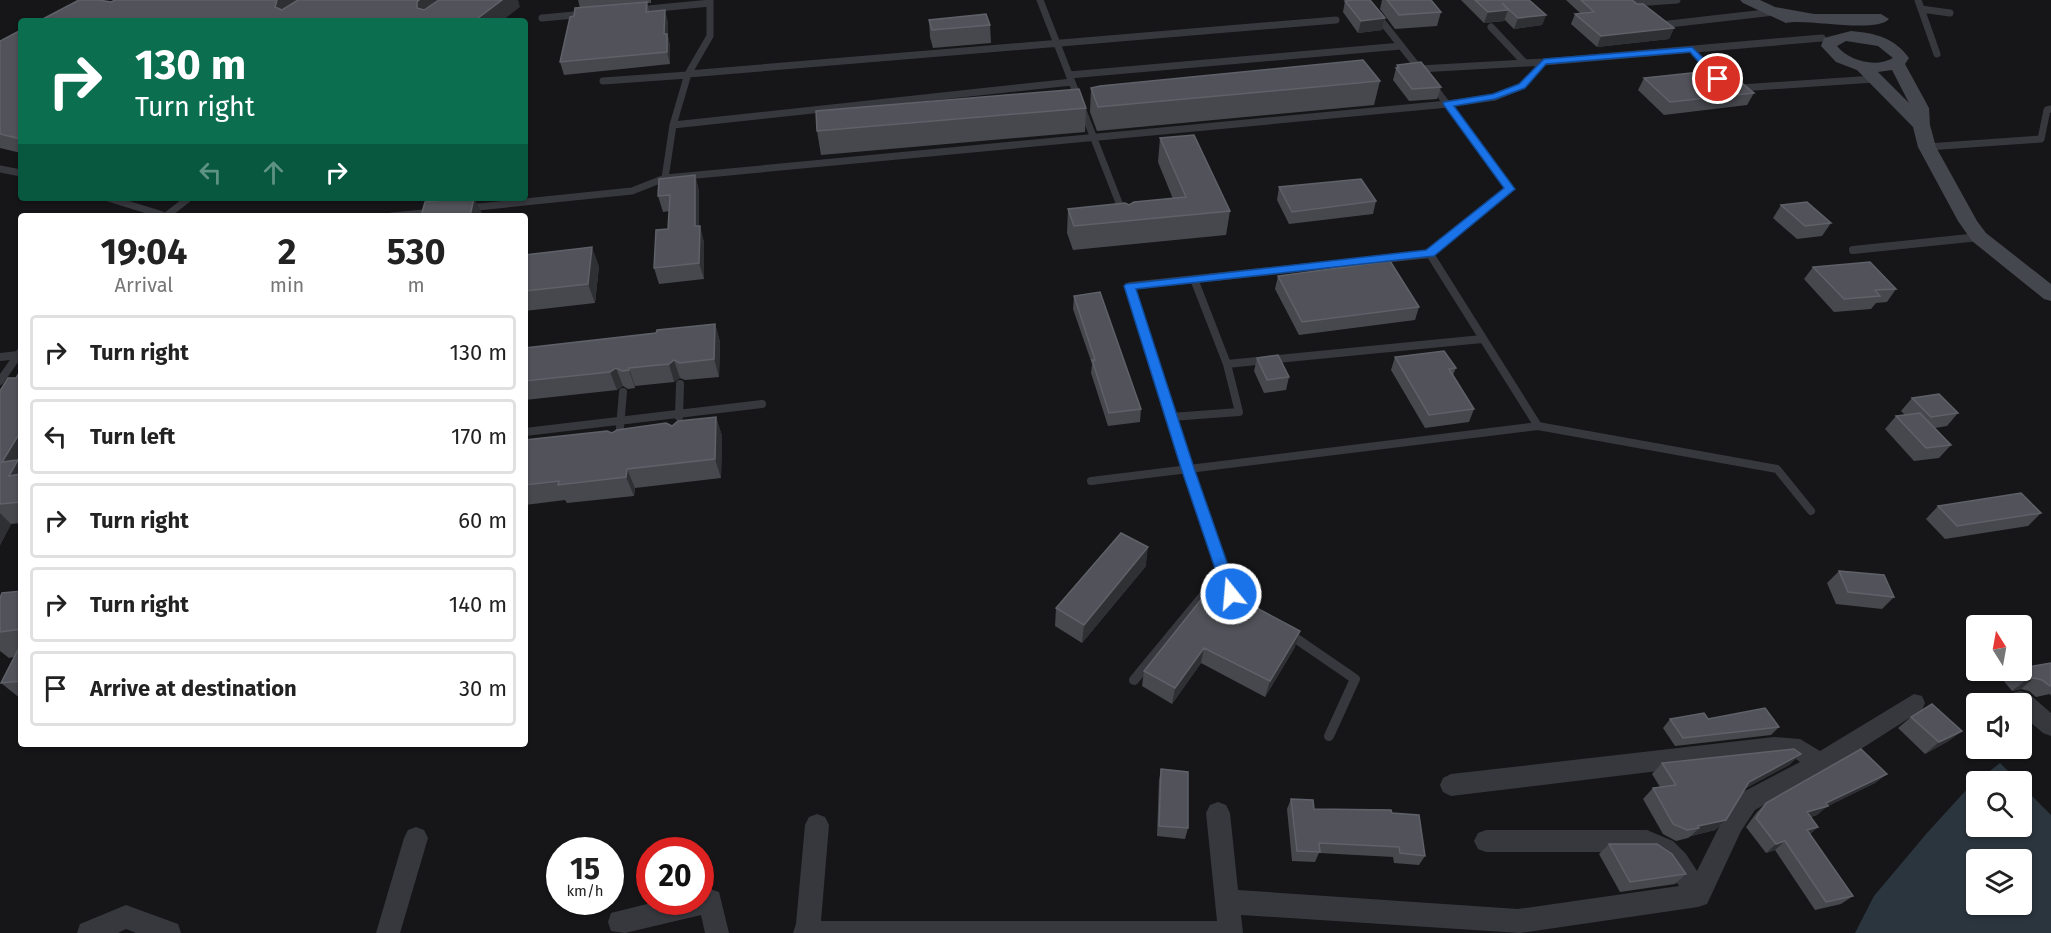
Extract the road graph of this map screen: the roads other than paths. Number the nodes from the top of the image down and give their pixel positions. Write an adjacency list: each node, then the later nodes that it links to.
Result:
1 (1040, 0): 22 (lane)
2 (1365, 0): 23 (lane)
3 (1677, 0): 8 (lane)
4 (1748, 0): 12 (street)
5 (1875, 0): 16 (street)
6 (1918, 0): 9 (lane)
7 (710, 1): 10 (lane); 31 (lane)
8 (1633, 2): 11 (lane)
9 (1921, 9): 14 (lane); 25 (lane)
10 (632, 10)
11 (1642, 10)
12 (1773, 12): 16 (street); 18 (lane); 20 (street)
13 (598, 13): 15 (lane)
14 (1950, 13)
15 (542, 18)
16 (1881, 19): 21 (street)
17 (1336, 20): 22 (lane)
18 (1657, 24)
19 (1491, 27): 27 (lane)
20 (1826, 40): 21 (street); 24 (lane); 29 (street)
21 (1883, 43): 28 (street)
22 (1058, 45): 31 (lane); 32 (lane)
23 (1401, 46): 30 (lane); 32 (lane)
24 (1692, 50): 26 (lane); 33 (lane)
25 (1937, 54)
26 (1544, 62): 27 (lane); 37 (lane)
27 (1525, 63): 30 (lane)
28 (1897, 64): 29 (street); 40 (street)
29 (1861, 65): 34 (street)
30 (1419, 69): 37 (lane)
31 (688, 74): 35 (lane); 39 (lane)
32 (1071, 78): 39 (lane); 41 (lane)
33 (1718, 79)
34 (1874, 79): 36 (lane); 40 (street)
35 (603, 81)
36 (1741, 88)
37 (1448, 104): 41 (lane); 56 (lane)
38 (2051, 109): 42 (lane)
39 (674, 125): 45 (lane)
40 (1921, 125): 42 (street)
41 (1094, 137): 45 (lane); 53 (lane)
42 (1927, 147): 54 (street)
43 (0, 168): 44 (lane)
44 (18, 172)
45 (665, 178): 48 (lane)
46 (118, 201): 50 (lane)
47 (185, 201): 51 (lane)
48 (461, 209)
49 (438, 211): 52 (lane)
50 (156, 213)
51 (170, 213)
52 (420, 213)
53 (1127, 224)
54 (1979, 237): 55 (lane); 58 (street)
55 (1853, 250)
56 (1430, 254): 57 (lane); 59 (lane)
57 (1194, 279): 63 (lane); 69 (lane)
58 (2051, 294)
59 (1482, 339): 63 (lane); 71 (lane)
60 (18, 353): 62 (lane)
61 (18, 354): 64 (lane)
62 (0, 357)
63 (1227, 364): 69 (lane)
64 (0, 381)
65 (680, 384): 68 (lane)
66 (623, 392): 70 (lane)
67 (762, 404): 68 (lane)
68 (679, 414): 70 (lane); 72 (lane)
69 (1172, 417): 75 (lane)
70 (621, 421): 73 (lane); 74 (lane)
71 (1538, 426): 75 (lane); 77 (lane)
72 (678, 430)
73 (528, 432)
74 (619, 446)
75 (1187, 468): 76 (lane); 78 (lane)
76 (1091, 481)
77 (1811, 511)
78 (1224, 571): 79 (lane); 81 (lane)
79 (1240, 600)
80 (1278, 627): 85 (lane)
81 (1134, 680)
82 (1914, 703): 86 (street)
83 (2032, 710): 84 (street)
84 (2051, 726)
85 (1329, 736)
86 (1820, 763): 87 (street); 92 (street)
87 (1451, 784)
88 (1218, 813): 93 (street)
89 (817, 825): 96 (street)
90 (416, 838): 99 (street)
91 (1486, 841): 92 (street)
92 (1698, 895): 95 (street)
93 (1228, 902): 95 (street); 101 (street)
94 (620, 922): 100 (street)
95 (1520, 927)
96 (807, 932): 101 (street)
97 (89, 933): 98 (street)
98 (169, 933)
99 (388, 933)
100 (717, 933)
101 (1231, 933)

